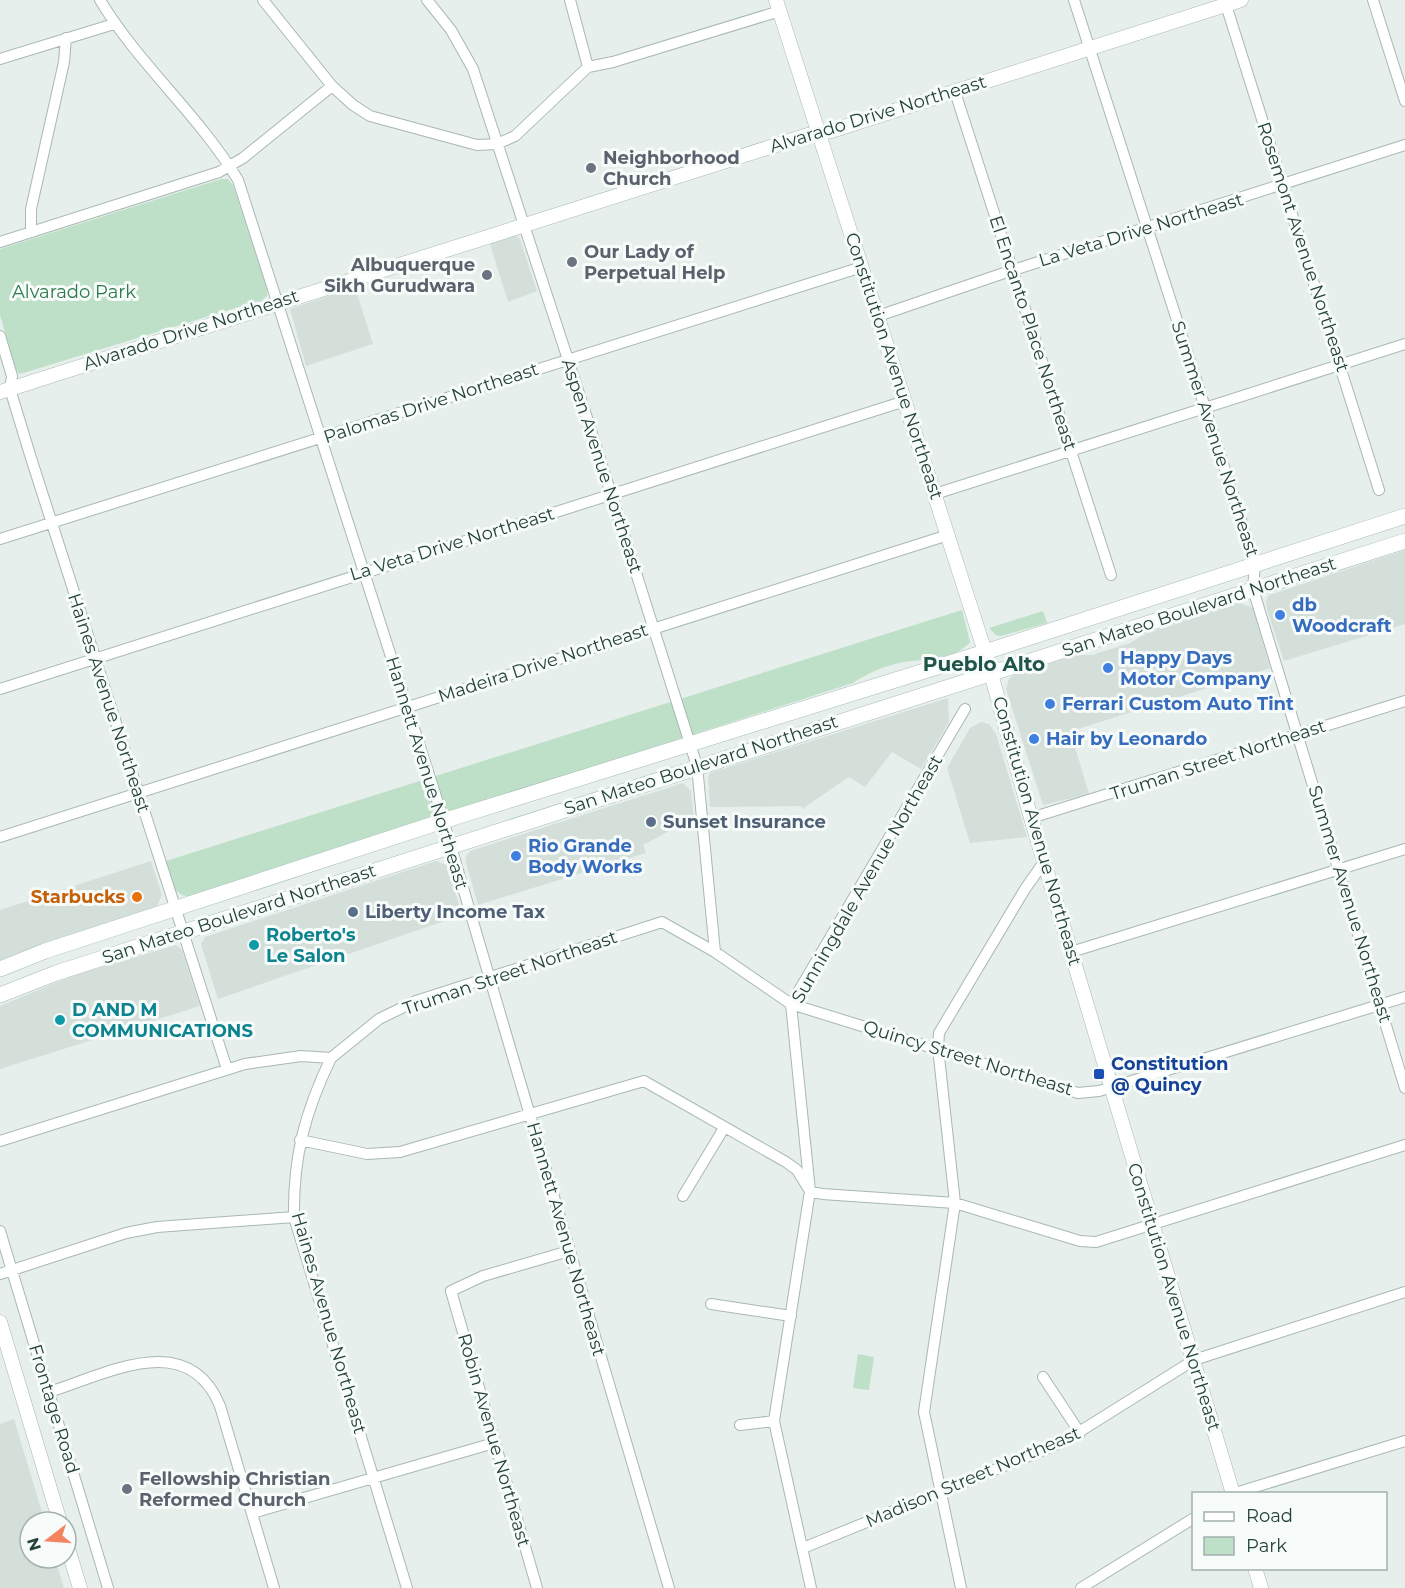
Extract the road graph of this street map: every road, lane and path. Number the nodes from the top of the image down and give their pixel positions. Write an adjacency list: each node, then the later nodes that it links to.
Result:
1 (100, 0): 10 (street, Hannett Avenue Northeast)
2 (263, 0): 15 (street)
3 (427, 0): 19 (street, Aspen Avenue Northeast)
4 (570, 0): 14 (street)
5 (1074, 0): 12 (street, Summer Avenue Northeast)
6 (1241, 0): 9 (street, Alvarado Drive Northeast)
7 (1373, 0): 17 (street)
8 (780, 3): 14 (street); 18 (street, Constitution Avenue Northeast)
9 (1226, 5): 12 (street, Alvarado Drive Northeast); 22 (street, Rosemont Avenue Northeast)
10 (114, 24): 11 (street); 21 (street, Hannett Avenue Northeast)
11 (66, 38): 13 (street); 25 (street)
12 (1090, 47): 16 (street, Alvarado Drive Northeast); 24 (street, Summer Avenue Northeast)
13 (0, 59)
14 (588, 67): 19 (street)
15 (333, 86): 19 (street); 21 (street)
16 (955, 92): 18 (street, Alvarado Drive Northeast); 28 (street, El Encanto Place Northeast)
17 (1405, 101)
18 (819, 132): 23 (street, Alvarado Drive Northeast); 27 (street, Constitution Avenue Northeast)
19 (497, 144): 23 (street, Aspen Avenue Northeast)
20 (1405, 146): 22 (street, La Veta Drive Northeast)
21 (230, 166): 25 (street); 29 (street, Hannett Avenue Northeast)
22 (1284, 186): 24 (street, La Veta Drive Northeast); 34 (street, Rosemont Avenue Northeast)
23 (524, 225): 29 (street, Alvarado Drive Northeast); 33 (street, Aspen Avenue Northeast)
24 (1148, 228): 28 (street, La Veta Drive Northeast); 37 (street, Summer Avenue Northeast)
25 (32, 231): 26 (street)
26 (0, 242)
27 (862, 267): 30 (street, Constitution Avenue Northeast); 33 (street, Palomas Drive Northeast)
28 (1012, 270): 30 (street, La Veta Drive Northeast); 39 (street, El Encanto Place Northeast)
29 (277, 302): 35 (street, Alvarado Drive Northeast); 38 (street, Hannett Avenue Northeast)
30 (878, 316): 36 (street, Constitution Avenue Northeast)
31 (0, 336): 35 (street, Haines Avenue Northeast)
32 (1405, 344): 34 (street)
33 (568, 359): 38 (street, Palomas Drive Northeast); 42 (street, Aspen Avenue Northeast)
34 (1341, 364): 37 (street); 40 (street, Rosemont Avenue Northeast)
35 (5, 391): 44 (street, Haines Avenue Northeast)
36 (905, 401): 41 (street, Constitution Avenue Northeast); 42 (street, La Veta Drive Northeast)
37 (1205, 408): 39 (street); 48 (street, Summer Avenue Northeast)
38 (321, 438): 44 (street, Palomas Drive Northeast); 49 (street, Hannett Avenue Northeast)
39 (1071, 451): 41 (street); 50 (street, El Encanto Place Northeast)
40 (1379, 490)
41 (935, 494): 45 (street, Constitution Avenue Northeast)
42 (611, 495): 49 (street, La Veta Drive Northeast); 52 (street, Aspen Avenue Northeast)
43 (1405, 516): 48 (main road, San Mateo Boulevard Northeast)
44 (52, 522): 46 (street, Palomas Drive Northeast); 54 (street, Haines Avenue Northeast)
45 (948, 535): 52 (street, Madeira Drive Northeast); 53 (street, Constitution Avenue Northeast)
46 (0, 539)
47 (1405, 541): 51 (main road, San Mateo Boulevard Northeast)
48 (1256, 563): 51 (street, Summer Avenue Northeast); 53 (main road, San Mateo Boulevard Northeast)
49 (364, 572): 54 (street, La Veta Drive Northeast); 58 (street, Hannett Avenue Northeast)
50 (1111, 575)
51 (1253, 589): 55 (main road, San Mateo Boulevard Northeast); 60 (street, Summer Avenue Northeast)
52 (654, 628): 58 (street, Madeira Drive Northeast); 61 (street, Aspen Avenue Northeast)
53 (986, 652): 55 (street, Constitution Avenue Northeast); 61 (main road, San Mateo Boulevard Northeast)
54 (95, 659): 56 (street, La Veta Drive Northeast); 63 (street, Haines Avenue Northeast)
55 (992, 672): 62 (main road, San Mateo Boulevard Northeast); 64 (street, Constitution Avenue Northeast)
56 (0, 689)
57 (1405, 701): 60 (street, Truman Street Northeast)
58 (408, 707): 63 (street, Madeira Drive Northeast); 65 (street, Hannett Avenue Northeast)
59 (965, 709): 79 (street, Sunningdale Avenue Northeast)
60 (1298, 734): 64 (street, Truman Street Northeast); 70 (street, Summer Avenue Northeast)
61 (689, 743): 62 (street, Aspen Avenue Northeast); 65 (main road, San Mateo Boulevard Northeast)
62 (697, 766): 67 (main road, San Mateo Boulevard Northeast); 73 (street, Aspen Avenue Northeast)
63 (138, 792): 66 (street, Madeira Drive Northeast); 71 (street, Haines Avenue Northeast)
64 (1031, 818): 69 (street, Constitution Avenue Northeast)
65 (443, 820): 67 (street, Hannett Avenue Northeast); 71 (main road, San Mateo Boulevard Northeast)
66 (0, 837)
67 (450, 845): 72 (main road, San Mateo Boulevard Northeast); 76 (street, Hannett Avenue Northeast)
68 (1405, 849): 70 (street)
69 (1044, 862): 74 (street, Constitution Avenue Northeast); 81 (street)
70 (1339, 869): 74 (street); 80 (street, Summer Avenue Northeast)
71 (174, 910): 72 (street, Haines Avenue Northeast); 75 (main road, San Mateo Boulevard Northeast)
72 (185, 932): 77 (main road, San Mateo Boulevard Northeast); 83 (street, Haines Avenue Northeast)
73 (714, 952): 76 (street, Truman Street Northeast); 79 (street, Quincy Street Northeast)
74 (1071, 952): 84 (street, Constitution Avenue Northeast)
75 (0, 969)
76 (490, 979): 82 (street, Truman Street Northeast); 86 (street, Hannett Avenue Northeast)
77 (0, 995)
78 (1405, 997): 80 (street, Quincy Street Northeast)
79 (791, 1004): 81 (street, Quincy Street Northeast); 91 (street, Sunningdale Avenue Northeast)
80 (1381, 1005): 84 (street, Quincy Street Northeast); 85 (street, Summer Avenue Northeast)
81 (938, 1048): 84 (street, Quincy Street Northeast); 93 (street)
82 (330, 1058): 83 (street); 88 (street, Haines Avenue Northeast)
83 (227, 1069): 89 (street)
84 (1111, 1088): 95 (street, Constitution Avenue Northeast)
85 (1405, 1088)
86 (530, 1114): 87 (street); 88 (street); 97 (street, Hannett Avenue Northeast)
87 (724, 1128): 91 (street); 92 (street)
88 (300, 1140): 94 (street, Haines Avenue Northeast)
89 (0, 1141)
90 (1405, 1145): 95 (street)
91 (810, 1191): 93 (street); 102 (street, Sunningdale Avenue Northeast)
92 (683, 1196)
93 (955, 1203): 95 (street); 115 (street)
94 (294, 1217): 98 (street); 112 (street, Haines Avenue Northeast)
95 (1153, 1223): 104 (street, Constitution Avenue Northeast)
96 (0, 1231): 98 (street, Frontage Road)
97 (569, 1251): 111 (street, Robin Avenue Northeast); 127 (street, Hannett Avenue Northeast)
98 (12, 1271): 99 (street); 106 (street, Frontage Road)
99 (0, 1274)
100 (1405, 1293): 104 (street, Madison Street Northeast)
101 (711, 1304): 102 (street)
102 (791, 1316): 107 (street, Sunningdale Avenue Northeast)
103 (0, 1322): 116 (street)
104 (1194, 1360): 109 (street, Madison Street Northeast); 113 (street, Constitution Avenue Northeast)
105 (1043, 1377): 109 (street)
106 (49, 1392): 117 (street); 123 (street, Frontage Road)
107 (774, 1421): 108 (street); 119 (street, Sunningdale Avenue Northeast)
108 (740, 1425)
109 (1080, 1433): 115 (street, Madison Street Northeast)
110 (1405, 1441): 114 (street)
111 (494, 1443): 112 (street); 126 (street, Robin Avenue Northeast)
112 (374, 1477): 117 (street); 125 (street, Haines Avenue Northeast)
113 (1233, 1492)
114 (1236, 1492)
115 (941, 1493): 119 (street, Madison Street Northeast); 129 (street)
116 (56, 1510)
117 (252, 1513): 124 (street)
118 (1192, 1519): 130 (street)
119 (804, 1548): 128 (street, Sunningdale Avenue Northeast)
120 (75, 1570): 122 (street)
121 (1255, 1570): 131 (street)
122 (80, 1588)
123 (108, 1588)
124 (274, 1588)
125 (407, 1588)
126 (537, 1588)
127 (669, 1588)
128 (811, 1588)
129 (961, 1588)
130 (1081, 1588)
131 (1261, 1588)

